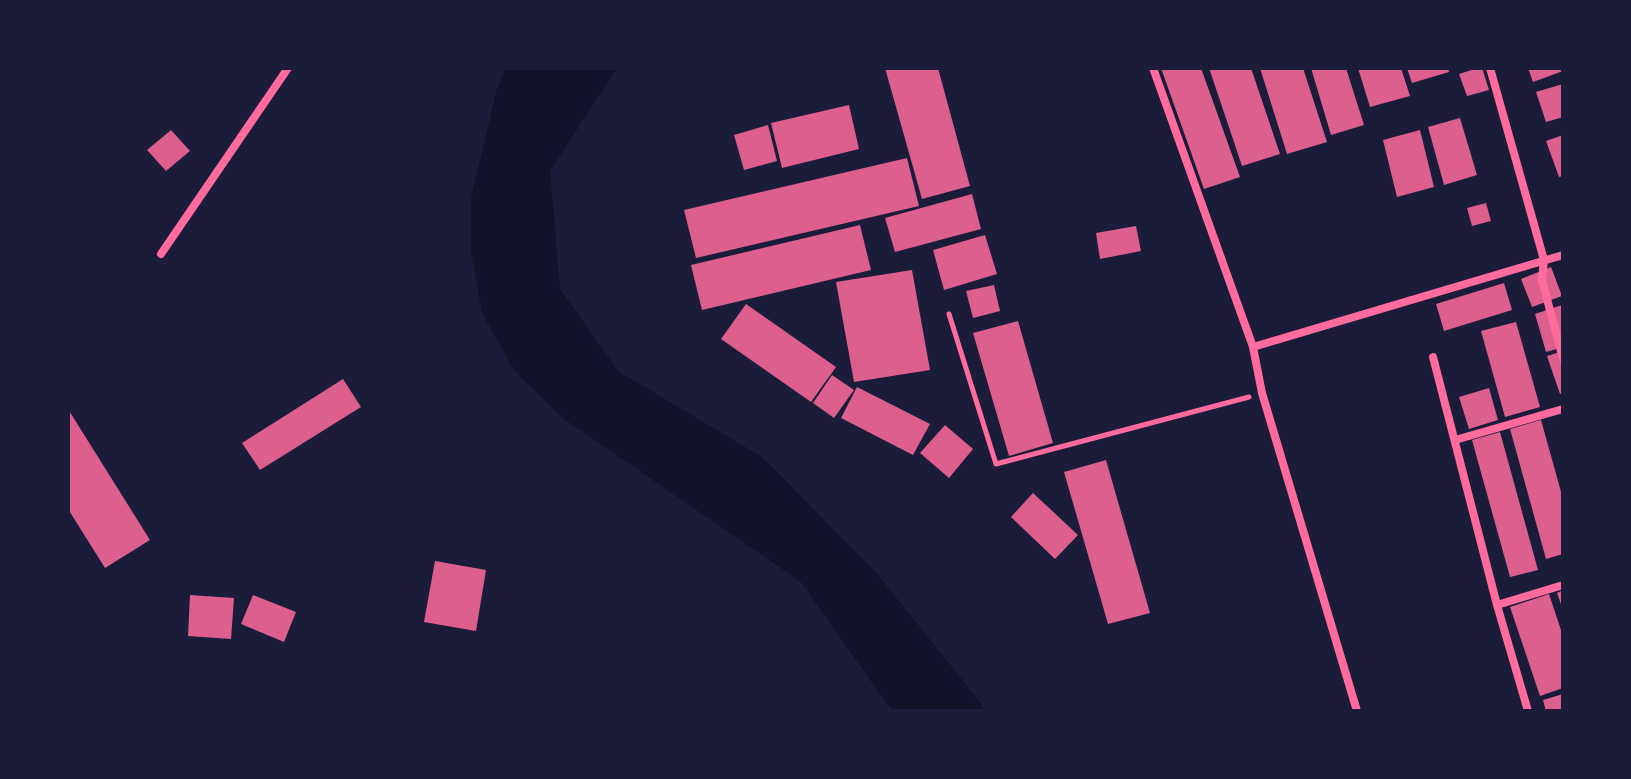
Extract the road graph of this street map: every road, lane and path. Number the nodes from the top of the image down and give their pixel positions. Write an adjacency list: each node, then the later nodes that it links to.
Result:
1 (288, 68): 4 (street)
2 (1153, 68): 8 (street)
3 (1490, 68): 6 (street)
4 (161, 254)
5 (1563, 255): 6 (street)
6 (1544, 260): 8 (street); 10 (street)
7 (949, 314): 11 (path)
8 (1253, 347): 11 (street)
9 (1433, 357): 13 (street)
10 (1563, 359)
11 (1262, 393): 16 (street)
12 (1563, 409): 13 (street)
13 (1455, 440): 15 (street)
14 (1563, 585): 15 (street)
15 (1497, 605): 17 (street)
16 (1357, 711)
17 (1528, 711)

